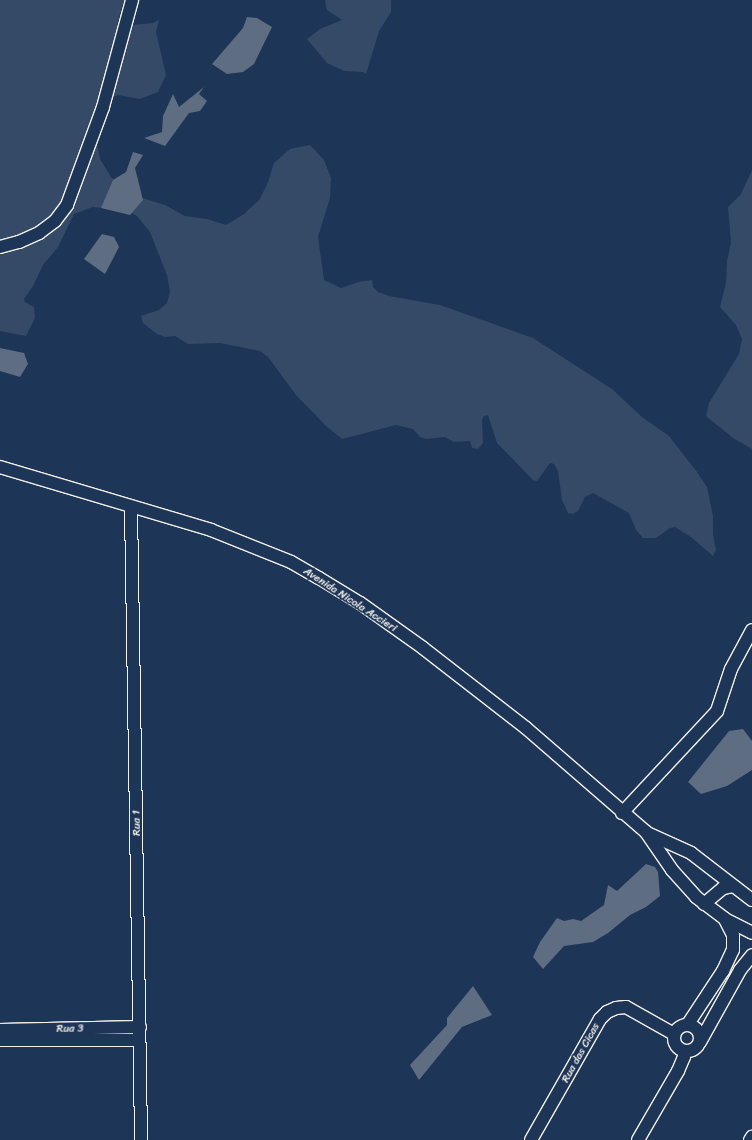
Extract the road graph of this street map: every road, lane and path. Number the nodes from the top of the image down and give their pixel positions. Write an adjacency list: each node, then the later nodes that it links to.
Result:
1 (132, 0): 2 (street)
2 (0, 247)
3 (0, 467): 4 (street, Avenida Nicola Accieri)
4 (131, 507): 6 (street, Avenida Nicola Accieri); 15 (street, Rua 1)
5 (752, 630): 6 (street)
6 (622, 813): 7 (street, Avenida Nicola Accieri)
7 (646, 832): 8 (street, Avenida Nicola Accieri); 10 (street, Avenida Nicola Accieri)
8 (733, 886): 9 (street, Avenida Nicola Accieri); 10 (street)
9 (752, 900)
10 (704, 904): 11 (street, Avenida Nicola Accieri)
11 (725, 919): 12 (street, Avenida Nicola Accieri); 14 (street)
12 (752, 933)
13 (752, 956): 20 (street)
14 (688, 1024): 17 (street); 20 (street)
15 (140, 1027): 16 (street, Rua 3); 19 (street, Rua 1)
16 (0, 1030)
17 (674, 1034): 21 (street); 24 (street, Rua das Cicas)
18 (0, 1040): 19 (street, Rua 3)
19 (139, 1040): 23 (street, Rua 1)
20 (700, 1042): 21 (street)
21 (684, 1051): 25 (street)
22 (752, 1137): 26 (street)
23 (141, 1140)
24 (531, 1140)
25 (638, 1140)
26 (750, 1140)

